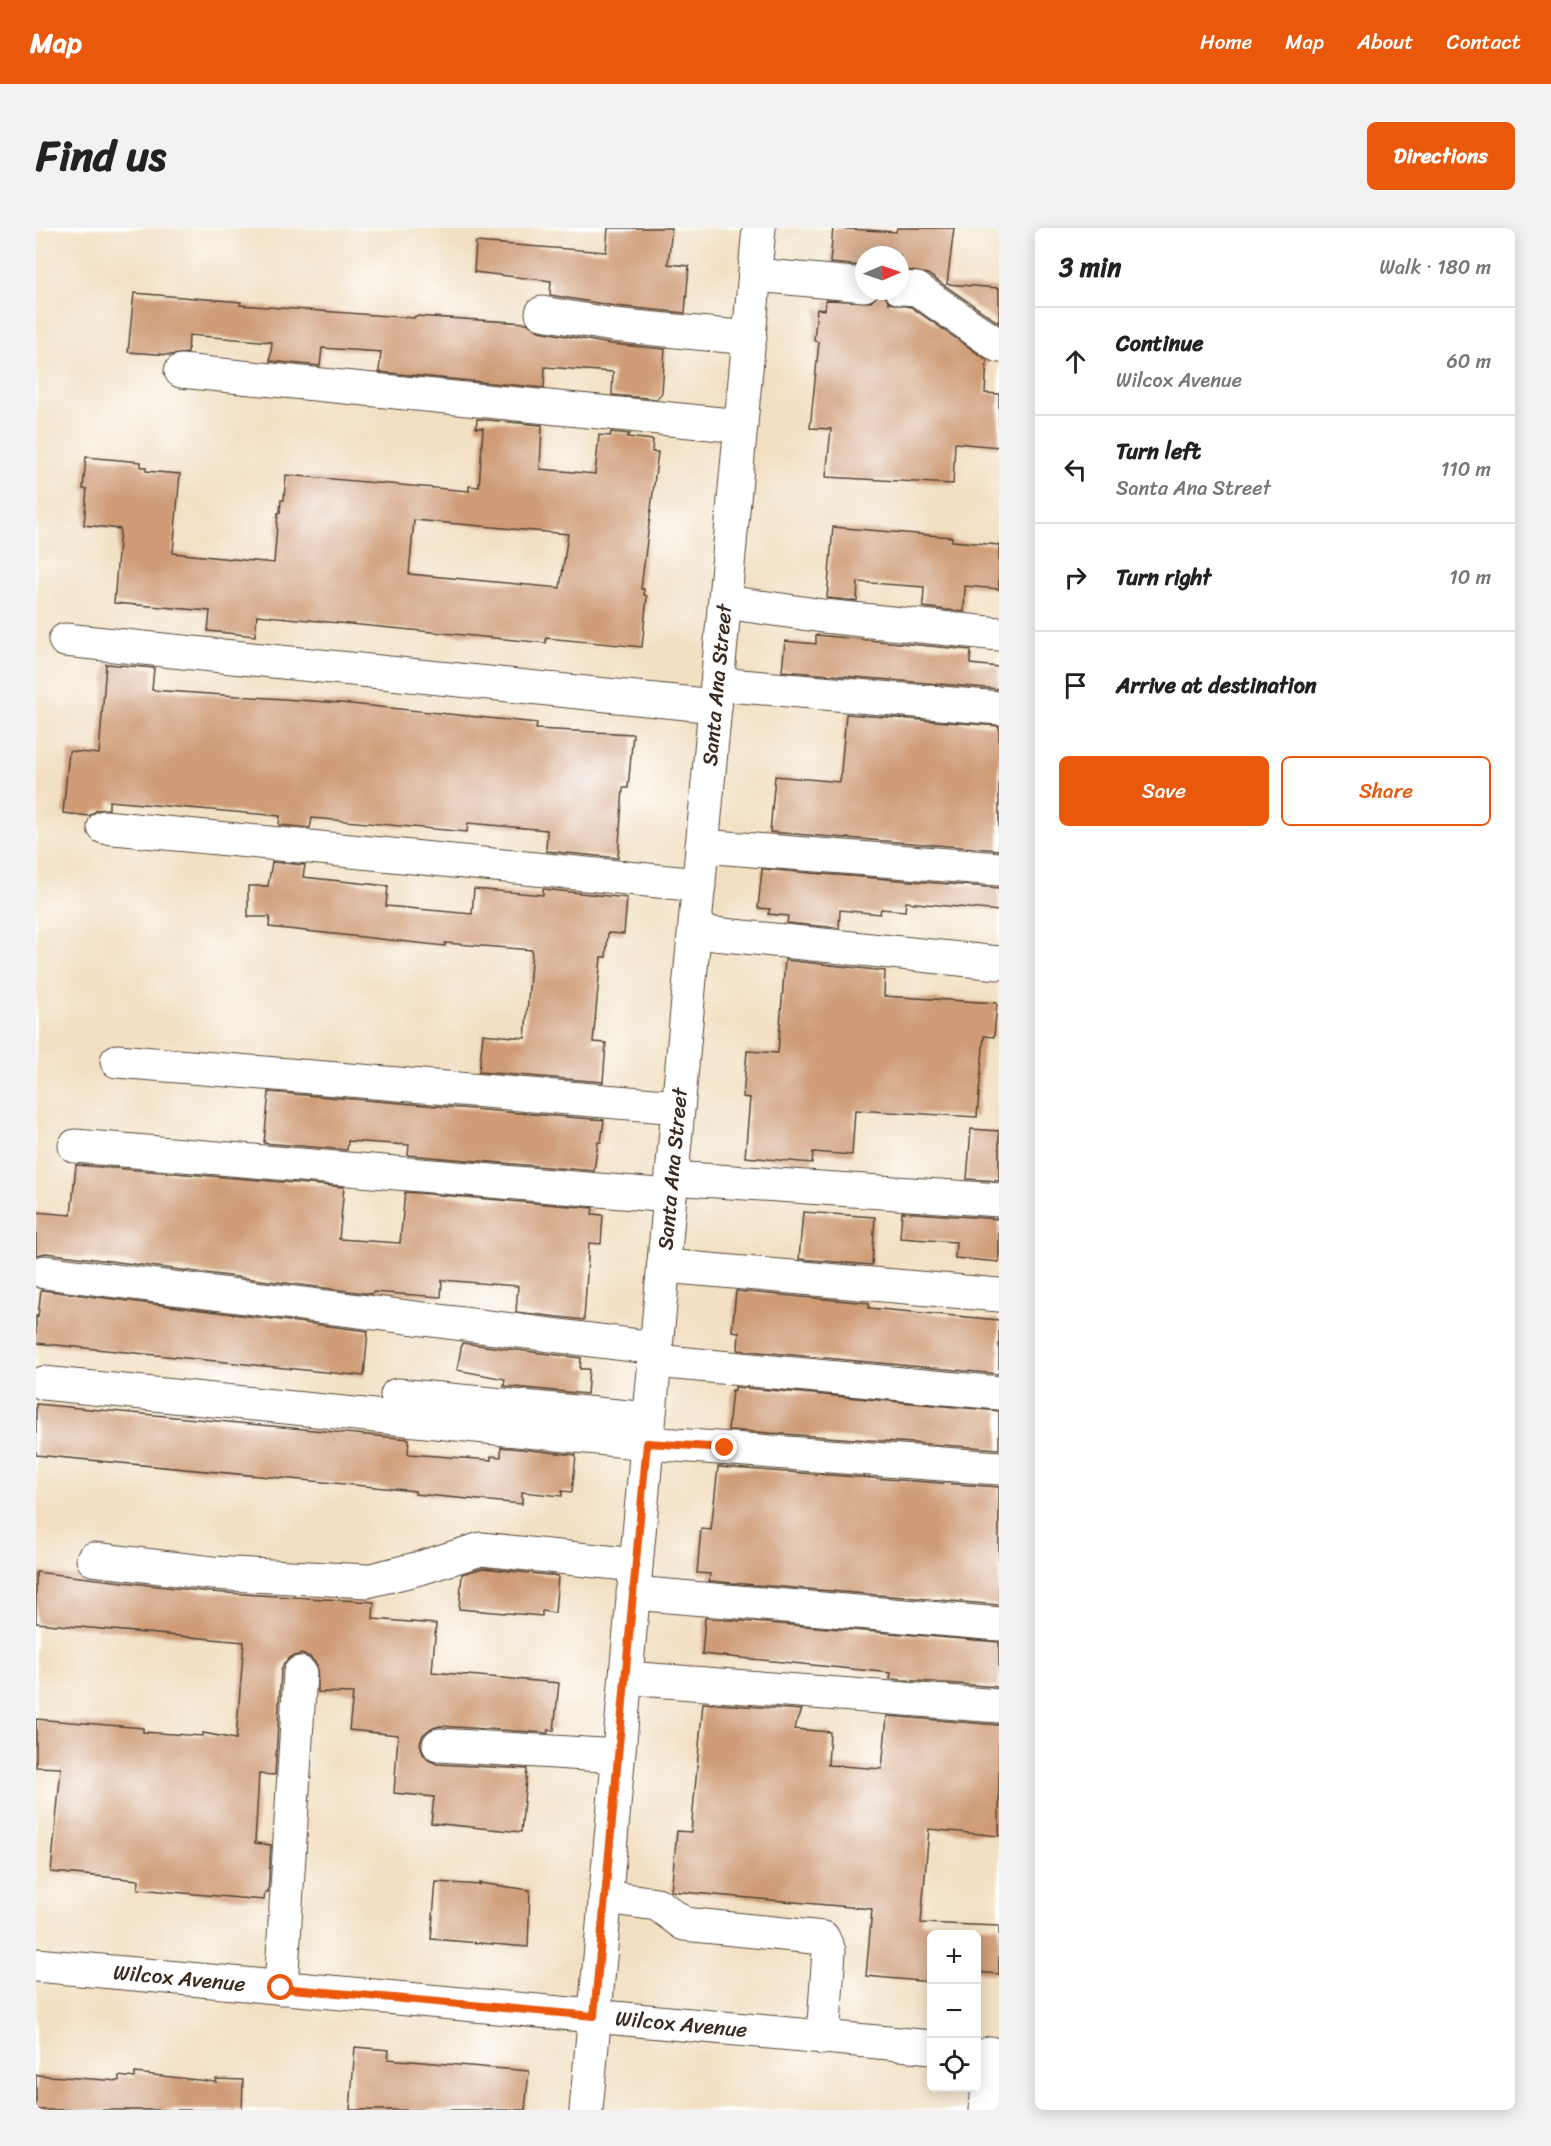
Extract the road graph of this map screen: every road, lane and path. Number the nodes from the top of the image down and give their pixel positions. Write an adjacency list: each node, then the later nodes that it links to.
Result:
1 (759, 228): 2 (street, Santa Ana Street)
2 (755, 275): 3 (street); 6 (street, Santa Ana Street)
3 (855, 284)
4 (909, 289): 7 (street)
5 (542, 313): 6 (street)
6 (750, 338): 9 (street, Santa Ana Street)
7 (999, 346)
8 (181, 371): 9 (street)
9 (741, 426): 10 (street, Santa Ana Street)
10 (725, 602): 11 (street); 13 (street, Santa Ana Street)
11 (999, 634)
12 (65, 640): 13 (street)
13 (716, 695): 14 (street); 16 (street, Santa Ana Street)
14 (999, 708)
15 (104, 827): 18 (street)
16 (702, 846): 17 (street); 18 (street, Santa Ana Street)
17 (999, 869)
18 (699, 885): 19 (street, Santa Ana Street)
19 (694, 932): 20 (street); 22 (street, Santa Ana Street)
20 (999, 963)
21 (117, 1061): 22 (street)
22 (678, 1107): 24 (street, Santa Ana Street)
23 (75, 1146): 24 (street)
24 (671, 1187): 25 (street); 26 (street, Santa Ana Street)
25 (999, 1200)
26 (664, 1266): 28 (street); 29 (street, Santa Ana Street)
27 (44, 1272): 29 (street)
28 (999, 1295)
29 (655, 1354): 32 (street); 33 (street, Santa Ana Street)
30 (137, 1370): 33 (street)
31 (43, 1383): 33 (street)
32 (999, 1393)
33 (648, 1431): 34 (street); 36 (street, Santa Ana Street)
34 (999, 1468)
35 (93, 1558): 36 (street)
36 (634, 1579): 37 (street); 39 (street, Santa Ana Street)
37 (999, 1624)
38 (300, 1673): 45 (street)
39 (626, 1678): 40 (street); 42 (street, Santa Ana Street)
40 (999, 1706)
41 (438, 1745): 42 (street)
42 (618, 1756): 43 (street, Santa Ana Street)
43 (605, 1897): 46 (street, Santa Ana Street); 47 (street)
44 (36, 1965): 45 (street, Wilcox Avenue)
45 (281, 1988): 46 (street, Wilcox Avenue)
46 (594, 2016): 47 (street, Wilcox Avenue); 50 (street, Santa Ana Street)
47 (823, 2038): 48 (street, Wilcox Avenue)
48 (927, 2047)
49 (989, 2052): 51 (street)
50 (586, 2110)
51 (986, 2110)

